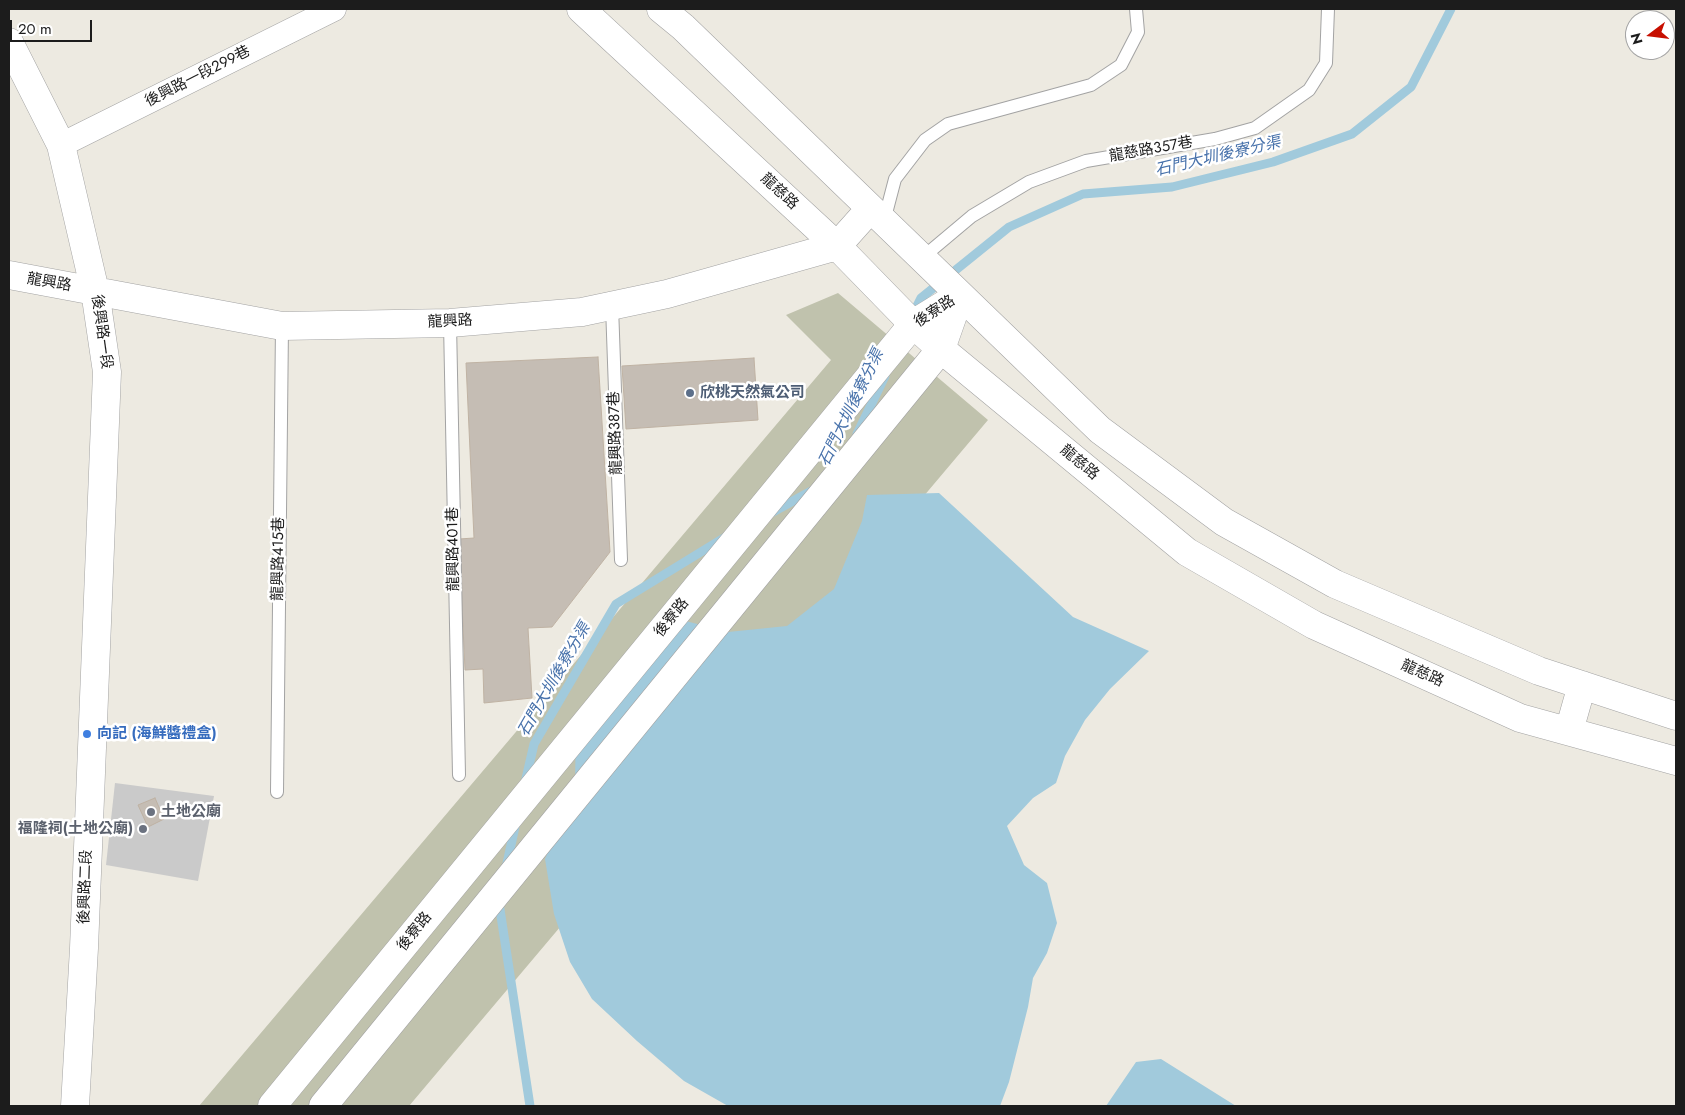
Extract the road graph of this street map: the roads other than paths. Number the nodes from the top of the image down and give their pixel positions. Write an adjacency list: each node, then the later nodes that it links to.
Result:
1 (334, 9): 7 (street, 後興路一段299巷)
2 (581, 9): 9 (street, 龍慈路)
3 (661, 9): 8 (street)
4 (1136, 9): 8 (lane)
5 (1328, 9): 10 (lane, 龍慈路357巷)
6 (9, 42): 7 (street, 後興路一段)
7 (61, 145): 12 (street, 後興路一段)
8 (877, 216): 9 (street); 10 (street)
9 (838, 246): 14 (street, 龍興路); 16 (street, 龍慈路)
10 (922, 258): 13 (street)
11 (9, 275): 12 (street, 龍興路)
12 (95, 291): 17 (street, 龍興路); 20 (street, 後興路一段)
13 (960, 295): 16 (street, 後寮路); 18 (street, 後寮路); 21 (street)
14 (612, 306): 15 (street, 龍興路); 19 (lane, 龍興路387巷)
15 (450, 323): 17 (street, 龍興路); 25 (lane, 龍興路401巷)
16 (913, 324): 18 (street, 龍慈路); 28 (street, 後寮路)
17 (282, 326): 26 (lane, 龍興路415巷)
18 (941, 349): 23 (street, 龍慈路); 29 (street, 後寮路)
19 (621, 560)
20 (97, 637): 27 (street, 後興路二段)
21 (1582, 685): 22 (street); 23 (street)
22 (1676, 716)
23 (1569, 731): 24 (street, 龍慈路)
24 (1676, 761)
25 (458, 774)
26 (277, 792)
27 (75, 1106)
28 (272, 1106)
29 (323, 1106)

